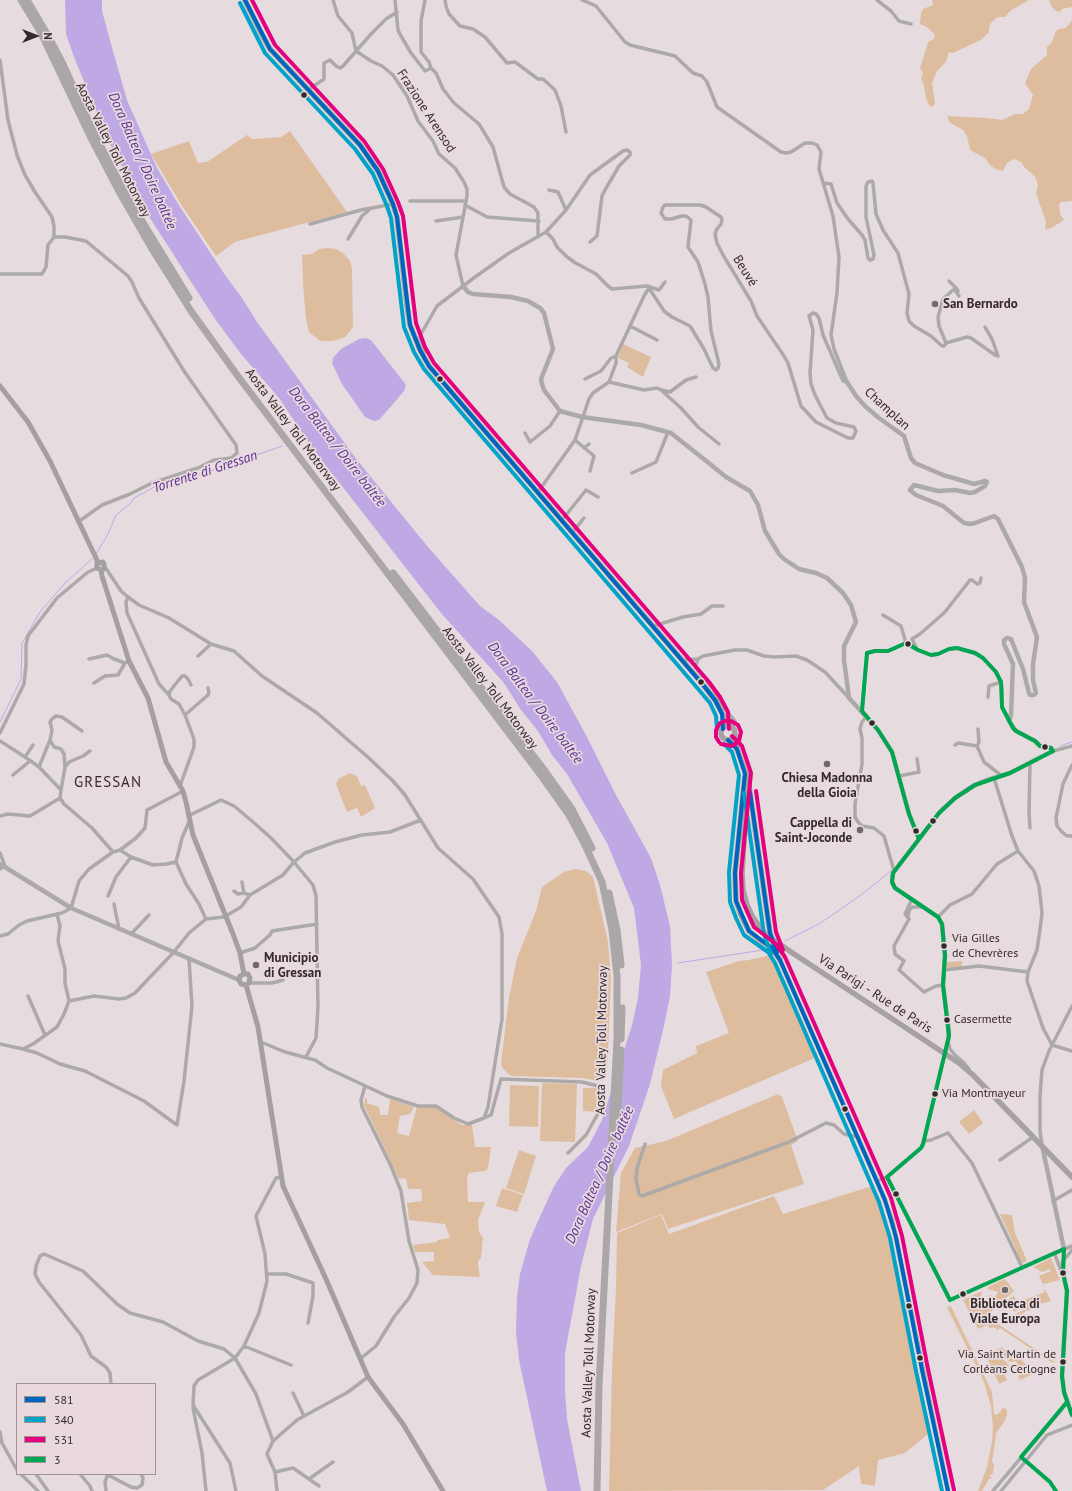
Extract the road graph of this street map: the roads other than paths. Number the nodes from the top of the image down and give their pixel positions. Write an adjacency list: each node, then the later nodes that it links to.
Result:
1 (21, 0): 210 (highway, Aosta Valley Toll Motorway)
2 (28, 0): 210 (highway, Aosta Valley Toll Motorway)
3 (245, 0): 15 (main road)
4 (334, 0): 12 (street)
5 (395, 0): 10 (street, Frazione Arensod)
6 (425, 0): 14 (street)
7 (445, 0): 16 (street)
8 (582, 0): 17 (street)
9 (877, 0): 11 (street)
10 (397, 12): 12 (street); 14 (street, Frazione Arensod)
11 (911, 24)
12 (356, 51): 15 (street); 20 (street, Frazione Arensod)
13 (0, 60): 29 (street)
14 (431, 68): 26 (street, Frazione Arensod)
15 (308, 90): 21 (main road)
16 (566, 132)
17 (824, 183): 41 (street); 47 (street)
18 (549, 190): 23 (street)
19 (410, 201): 20 (street)
20 (466, 203): 24 (street, Frazione Arensod); 26 (street)
21 (393, 204): 22 (street); 42 (main road)
22 (369, 210): 27 (street); 31 (street)
23 (566, 210): 28 (street); 32 (street)
24 (463, 217): 25 (street); 36 (street, Frazione Arensod)
25 (436, 221)
26 (539, 221): 30 (street)
27 (310, 224)
28 (546, 232): 30 (street); 37 (street)
29 (54, 237): 33 (street); 64 (street)
30 (538, 237): 36 (street)
31 (348, 239)
32 (590, 242)
33 (0, 274)
34 (949, 281): 41 (street)
35 (665, 282): 37 (street)
36 (463, 286): 42 (street); 50 (street)
37 (649, 288): 38 (street); 47 (street, Beuvé)
38 (630, 326): 40 (street); 43 (street)
39 (985, 328): 41 (street)
40 (657, 340)
41 (946, 343)
42 (423, 356): 60 (main road)
43 (616, 356): 45 (street); 46 (street)
44 (696, 377): 49 (street)
45 (585, 379)
46 (608, 382): 49 (street); 51 (street)
47 (847, 382): 91 (street, Champlan)
48 (1, 389): 64 (main road)
49 (661, 390): 56 (street)
50 (560, 410): 51 (street); 53 (street)
51 (584, 417): 52 (street); 54 (street)
52 (668, 432): 59 (street); 86 (street)
53 (525, 433)
54 (575, 440): 57 (street); 60 (street)
55 (589, 444): 57 (street)
56 (719, 444)
57 (584, 448): 58 (street)
58 (590, 471)
59 (632, 473)
60 (538, 492): 63 (main road)
61 (598, 497): 63 (street)
62 (584, 518): 65 (street)
63 (562, 520): 65 (main road)
64 (78, 522): 66 (main road)
65 (572, 533): 71 (main road)
66 (100, 567): 68 (street); 79 (main road); 96 (street)
67 (981, 578): 74 (street)
68 (128, 597): 73 (street); 84 (street)
69 (723, 606): 71 (street)
70 (883, 615): 72 (street)
71 (653, 626): 78 (main road)
72 (906, 643): 74 (street); 87 (street)
73 (211, 644): 75 (street); 125 (street)
74 (918, 650): 80 (street)
75 (198, 656)
76 (89, 659): 79 (street)
77 (698, 659): 78 (street); 86 (street); 92 (street)
78 (683, 660): 88 (main road)
79 (127, 662): 81 (street); 120 (main road)
80 (1001, 682): 85 (street); 91 (street)
81 (94, 683)
82 (191, 685): 84 (street)
83 (208, 688): 89 (street)
84 (169, 695): 89 (street)
85 (988, 697)
86 (848, 698): 87 (street)
87 (862, 711): 90 (street)
88 (722, 714): 92 (main road); 93 (main road)
89 (185, 715): 120 (street)
90 (866, 717): 118 (street); 138 (street)
91 (1009, 721): 107 (street)
92 (731, 727): 93 (main road); 97 (main road)
93 (723, 729): 99 (main road)
94 (978, 729): 103 (street)
95 (82, 732): 98 (street)
96 (0, 733)
97 (735, 735): 99 (main road); 105 (main road)
98 (50, 740): 113 (street); 114 (street)
99 (728, 740): 105 (main road)
100 (0, 741): 108 (street)
101 (33, 745): 108 (street)
102 (955, 745): 103 (street)
103 (977, 746): 117 (street)
104 (1072, 746): 107 (street)
105 (737, 749): 115 (main road)
106 (90, 751): 114 (street)
107 (1053, 751): 111 (street)
108 (25, 757): 110 (street)
109 (917, 759): 118 (street)
110 (30, 761): 113 (street); 116 (street)
111 (1030, 764): 117 (street); 127 (street)
112 (1072, 765): 128 (street)
113 (39, 767): 121 (street)
114 (65, 767): 121 (street)
115 (745, 771): 158 (main road); 159 (main road); 182 (main road, Via Parigi - Rue de Paris, bridge)
116 (13, 775)
117 (1001, 775): 119 (street)
118 (899, 776): 129 (street)
119 (994, 778): 129 (street); 131 (street)
120 (181, 789): 124 (main road); 130 (street)
121 (61, 790): 122 (street)
122 (60, 798): 123 (street); 132 (street)
123 (0, 816)
124 (188, 816): 126 (main road); 136 (street)
125 (421, 820): 136 (street); 186 (street)
126 (189, 822): 135 (street); 150 (main road)
127 (1030, 828)
128 (1072, 836)
129 (919, 838): 138 (street)
130 (120, 850): 132 (street); 134 (street)
131 (1018, 851): 151 (street); 167 (street)
132 (114, 852): 147 (street)
133 (0, 853): 137 (street)
134 (131, 857): 135 (street); 143 (street)
135 (176, 862): 152 (street)
136 (294, 862): 142 (street); 154 (street)
137 (2, 866): 147 (street)
138 (894, 870): 144 (street)
139 (242, 882): 141 (street)
140 (234, 891): 141 (street)
141 (244, 893): 142 (street)
142 (250, 895): 150 (street)
143 (108, 896)
144 (912, 899): 146 (street); 153 (street)
145 (114, 904): 155 (street)
146 (924, 907): 151 (street); 153 (street)
147 (71, 908): 148 (street); 155 (street)
148 (57, 914): 157 (street); 173 (street)
149 (149, 915): 156 (street)
150 (226, 916): 152 (street); 162 (main road)
151 (938, 917): 165 (street)
152 (206, 919): 161 (street)
153 (909, 919): 171 (street)
154 (317, 924): 162 (street); 183 (street)
155 (119, 929): 156 (street)
156 (131, 934): 161 (street)
157 (0, 936)
158 (772, 941): 159 (main road); 160 (main road)
159 (767, 944): 164 (main road)
160 (776, 950): 164 (street)
161 (174, 952): 163 (street); 173 (street)
162 (240, 953): 168 (main road)
163 (189, 959): 169 (street); 180 (street)
164 (780, 960): 187 (street)
165 (944, 970): 167 (street); 171 (street)
166 (281, 971): 170 (street)
167 (1028, 972): 179 (street)
168 (244, 974): 169 (main road); 170 (main road)
169 (238, 980): 170 (main road)
170 (248, 984): 177 (main road)
171 (942, 984): 176 (street)
172 (28, 996): 175 (street)
173 (69, 1001): 175 (street)
174 (1072, 1006): 179 (street)
175 (45, 1035): 180 (street)
176 (948, 1041): 182 (street); 184 (street)
177 (261, 1042): 183 (street); 194 (main road)
178 (0, 1044): 180 (street)
179 (1052, 1045): 181 (street); 191 (street)
180 (23, 1049)
181 (1072, 1051)
182 (945, 1053): 184 (main road, Via Parigi - Rue de Paris); 189 (street)
183 (306, 1057): 185 (street)
184 (973, 1075): 188 (main road, Via Parigi - Rue de Paris)
185 (365, 1086): 186 (street); 214 (street)
186 (484, 1118): 192 (street)
187 (858, 1137): 190 (street); 197 (street)
188 (1034, 1137): 191 (main road, Via Parigi - Rue de Paris); 193 (street)
189 (924, 1141): 195 (street); 207 (street)
190 (645, 1144)
191 (1042, 1145): 196 (main road, Via Parigi - Rue de Paris); 199 (street)
192 (568, 1153)
193 (1000, 1160)
194 (280, 1177): 208 (street); 214 (main road)
195 (887, 1177): 197 (street); 207 (street)
196 (1072, 1177)
197 (877, 1181): 247 (street)
198 (1072, 1190): 199 (street)
199 (1053, 1201): 201 (street)
200 (1072, 1246): 201 (street)
201 (1064, 1249): 203 (street); 206 (street)
202 (1072, 1250): 206 (street)
203 (1056, 1252): 204 (street); 205 (street)
204 (1049, 1255): 205 (street); 207 (street)
205 (1056, 1256): 206 (street); 209 (street)
206 (1063, 1261): 209 (street)
207 (1022, 1267)
208 (267, 1274): 211 (street); 212 (street)
209 (1064, 1279): 219 (street)
210 (607, 1280): 245 (highway, Aosta Valley Toll Motorway); 246 (highway, Aosta Valley Toll Motorway)
211 (308, 1323)
212 (244, 1346): 213 (street); 215 (street)
213 (235, 1358): 217 (street); 220 (street); 225 (street)
214 (360, 1359): 216 (main road)
215 (291, 1365)
216 (368, 1377): 222 (street); 244 (main road)
217 (111, 1383)
218 (293, 1393): 222 (street)
219 (1067, 1402): 221 (street); 226 (street)
220 (193, 1405): 241 (street); 242 (street)
221 (1072, 1415)
222 (304, 1416): 225 (street)
223 (1072, 1425): 227 (street)
224 (0, 1432): 229 (street)
225 (273, 1441): 230 (street)
226 (1021, 1457): 227 (street); 248 (street)
227 (1026, 1460): 249 (street); 250 (street)
228 (333, 1462): 235 (street)
229 (16, 1468)
230 (275, 1472): 235 (street); 243 (street)
231 (22, 1475): 237 (street)
232 (37, 1475): 238 (street)
233 (81, 1475): 239 (street)
234 (142, 1475): 240 (street)
235 (309, 1479): 236 (street)
236 (319, 1486)
237 (38, 1491)
238 (48, 1491)
239 (92, 1491)
240 (106, 1491)
241 (206, 1491)
242 (236, 1491)
243 (277, 1491)
244 (443, 1491)
245 (597, 1491)
246 (601, 1491)
247 (948, 1491)
248 (993, 1491)
249 (1001, 1491)
250 (1056, 1491)

